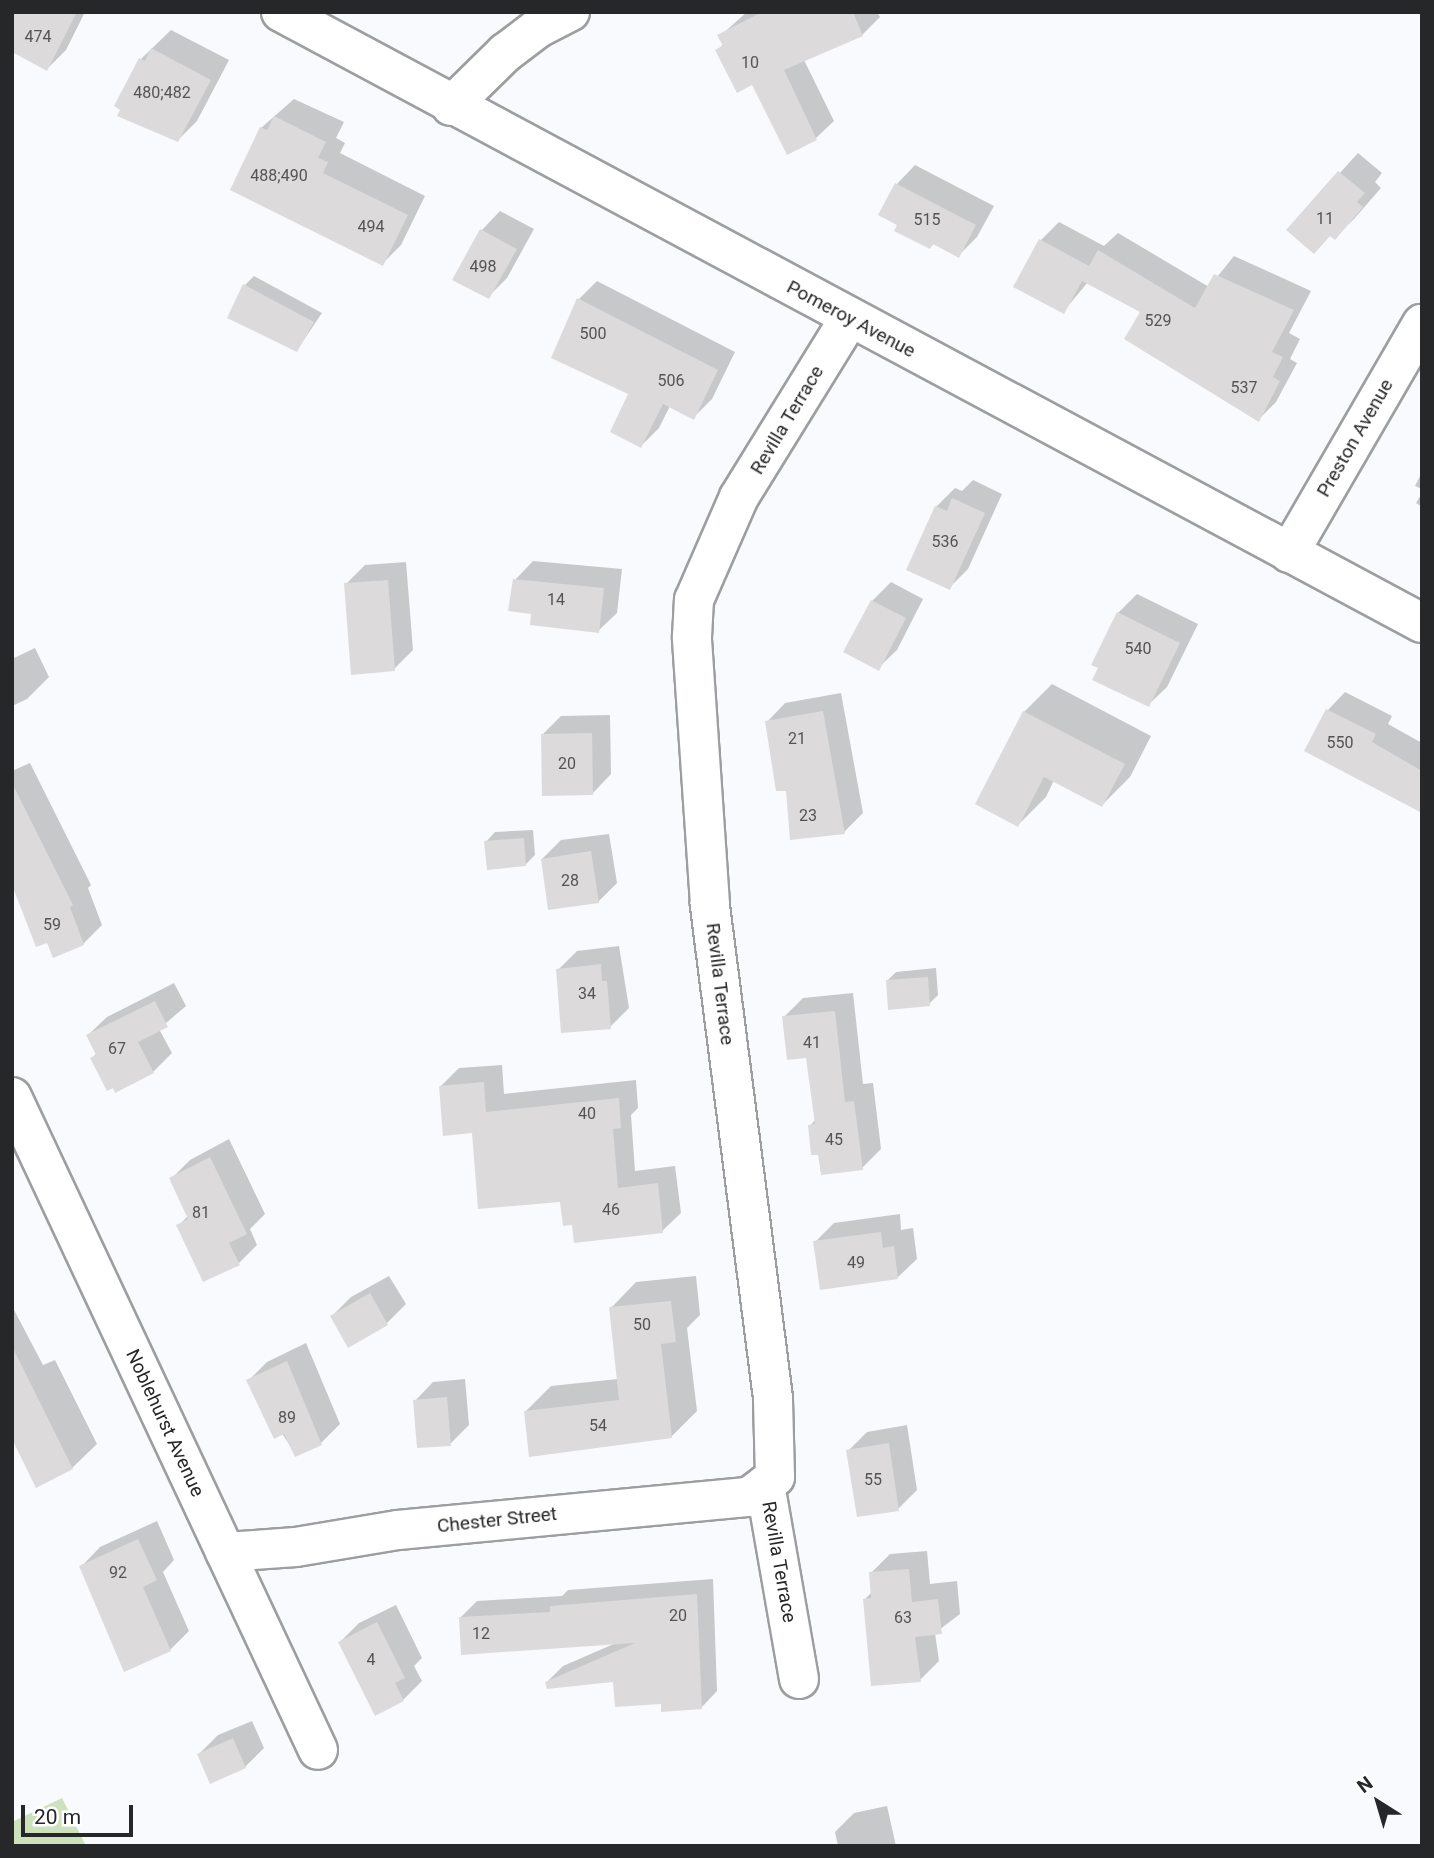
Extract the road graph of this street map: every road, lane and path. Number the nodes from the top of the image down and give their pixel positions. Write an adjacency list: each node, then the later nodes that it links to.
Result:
1 (281, 12): 3 (street, Pomeroy Avenue)
2 (570, 12): 3 (street)
3 (451, 106): 4 (street, Pomeroy Avenue)
4 (849, 318): 6 (street, Pomeroy Avenue); 9 (street, Revilla Terrace)
5 (1422, 324): 6 (street, Preston Avenue)
6 (1289, 553): 7 (street, Pomeroy Avenue)
7 (1422, 623)
8 (12, 1097): 10 (street, Noblehurst Avenue)
9 (765, 1485): 10 (street, Chester Street); 11 (street, Revilla Terrace)
10 (225, 1552): 12 (street, Noblehurst Avenue)
11 (799, 1679)
12 (318, 1749)

